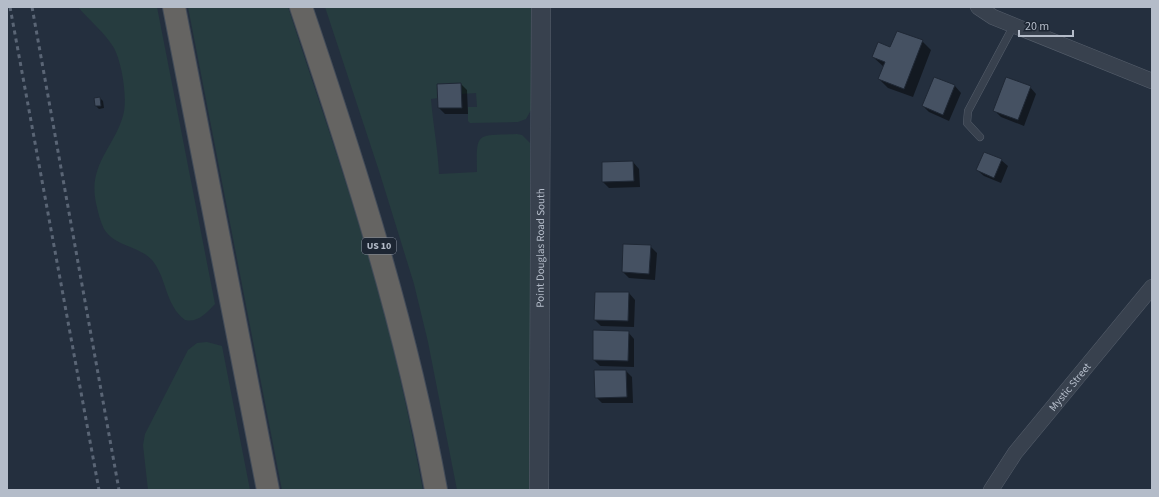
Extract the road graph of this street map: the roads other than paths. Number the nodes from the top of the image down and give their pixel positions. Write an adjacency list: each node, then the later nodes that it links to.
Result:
1 (174, 7): 9 (highway)
2 (301, 7): 10 (highway, US 10)
3 (541, 7): 11 (street, Point Douglas Road South)
4 (978, 7): 5 (street)
5 (1014, 25): 6 (street); 7 (lane)
6 (1152, 81)
7 (980, 137)
8 (1152, 286): 12 (street, Mystic Street)
9 (268, 490)
10 (436, 490)
11 (539, 490)
12 (991, 490)

